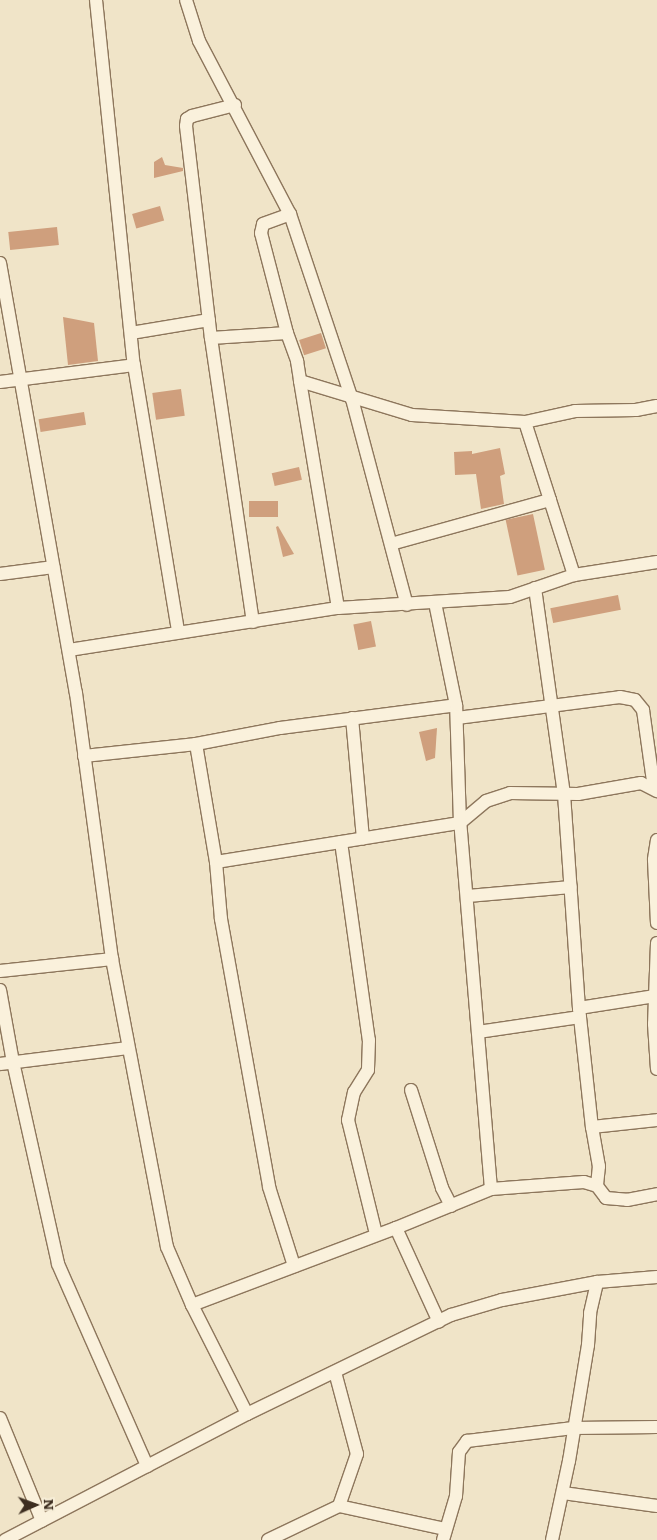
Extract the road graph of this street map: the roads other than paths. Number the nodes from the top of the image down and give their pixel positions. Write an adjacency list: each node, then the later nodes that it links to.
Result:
1 (96, 0): 7 (street)
2 (186, 0): 3 (street)
3 (234, 104): 4 (street); 6 (street)
4 (290, 214): 8 (street); 14 (street)
5 (0, 263): 11 (street)
6 (209, 320): 7 (street); 9 (street)
7 (131, 333): 10 (street)
8 (287, 333): 9 (street); 12 (street)
9 (211, 338): 27 (street)
10 (134, 365): 11 (street); 28 (street)
11 (21, 378): 13 (street); 20 (street)
12 (300, 381): 14 (street); 26 (street)
13 (0, 382)
14 (352, 398): 16 (street); 18 (street)
15 (657, 406): 16 (street)
16 (525, 422): 17 (street)
17 (550, 500): 18 (street); 22 (street)
18 (391, 544): 25 (street)
19 (657, 562): 22 (street)
20 (54, 567): 21 (street); 29 (street)
21 (0, 574)
22 (574, 576): 23 (street)
23 (535, 588): 24 (street); 30 (street)
24 (435, 603): 25 (street); 31 (street)
25 (407, 605): 26 (street)
26 (338, 608): 27 (street)
27 (253, 622): 28 (street)
28 (178, 632): 29 (street)
29 (68, 650): 34 (street)
30 (550, 706): 31 (street); 35 (street); 36 (street)
31 (456, 711): 32 (street); 37 (street)
32 (352, 718): 33 (street); 38 (street)
33 (196, 744): 34 (street); 41 (street)
34 (84, 756): 46 (street)
35 (656, 790): 36 (street)
36 (564, 794): 37 (street); 42 (street)
37 (460, 823): 38 (street); 43 (street)
38 (363, 839): 40 (street)
39 (657, 840): 44 (street)
40 (341, 842): 41 (street); 63 (street)
41 (216, 862): 64 (street)
42 (571, 887): 43 (street); 50 (street)
43 (468, 896): 51 (street)
44 (657, 923)
45 (657, 943): 49 (street)
46 (112, 959): 47 (street); 52 (street)
47 (0, 971)
48 (0, 990): 53 (street)
49 (655, 996): 50 (street); 54 (street)
50 (580, 1013): 51 (street); 57 (street)
51 (478, 1032): 59 (street)
52 (128, 1048): 53 (street); 67 (street)
53 (6, 1063): 74 (street)
54 (657, 1069)
55 (411, 1090): 61 (street)
56 (657, 1120): 57 (street)
57 (592, 1127): 58 (street)
58 (597, 1186): 59 (street); 60 (street)
59 (491, 1188): 61 (street)
60 (657, 1194)
61 (451, 1206): 62 (street)
62 (396, 1228): 63 (street); 68 (street)
63 (376, 1234): 64 (street)
64 (294, 1266): 67 (street)
65 (657, 1278): 66 (street)
66 (597, 1282): 68 (street); 73 (street)
67 (192, 1305): 70 (street)
68 (438, 1322): 69 (street)
69 (335, 1372): 70 (street); 76 (street)
70 (247, 1414): 74 (street)
71 (0, 1418): 78 (street)
72 (657, 1427): 73 (street)
73 (574, 1428): 75 (street); 79 (street)
74 (147, 1466): 78 (street)
75 (563, 1493): 77 (street); 83 (street)
76 (339, 1506): 79 (street); 82 (street)
77 (657, 1506)
78 (42, 1521): 80 (street)
79 (444, 1535)
80 (21, 1537): 81 (street)
81 (5, 1540)
82 (268, 1540)
83 (552, 1540)

